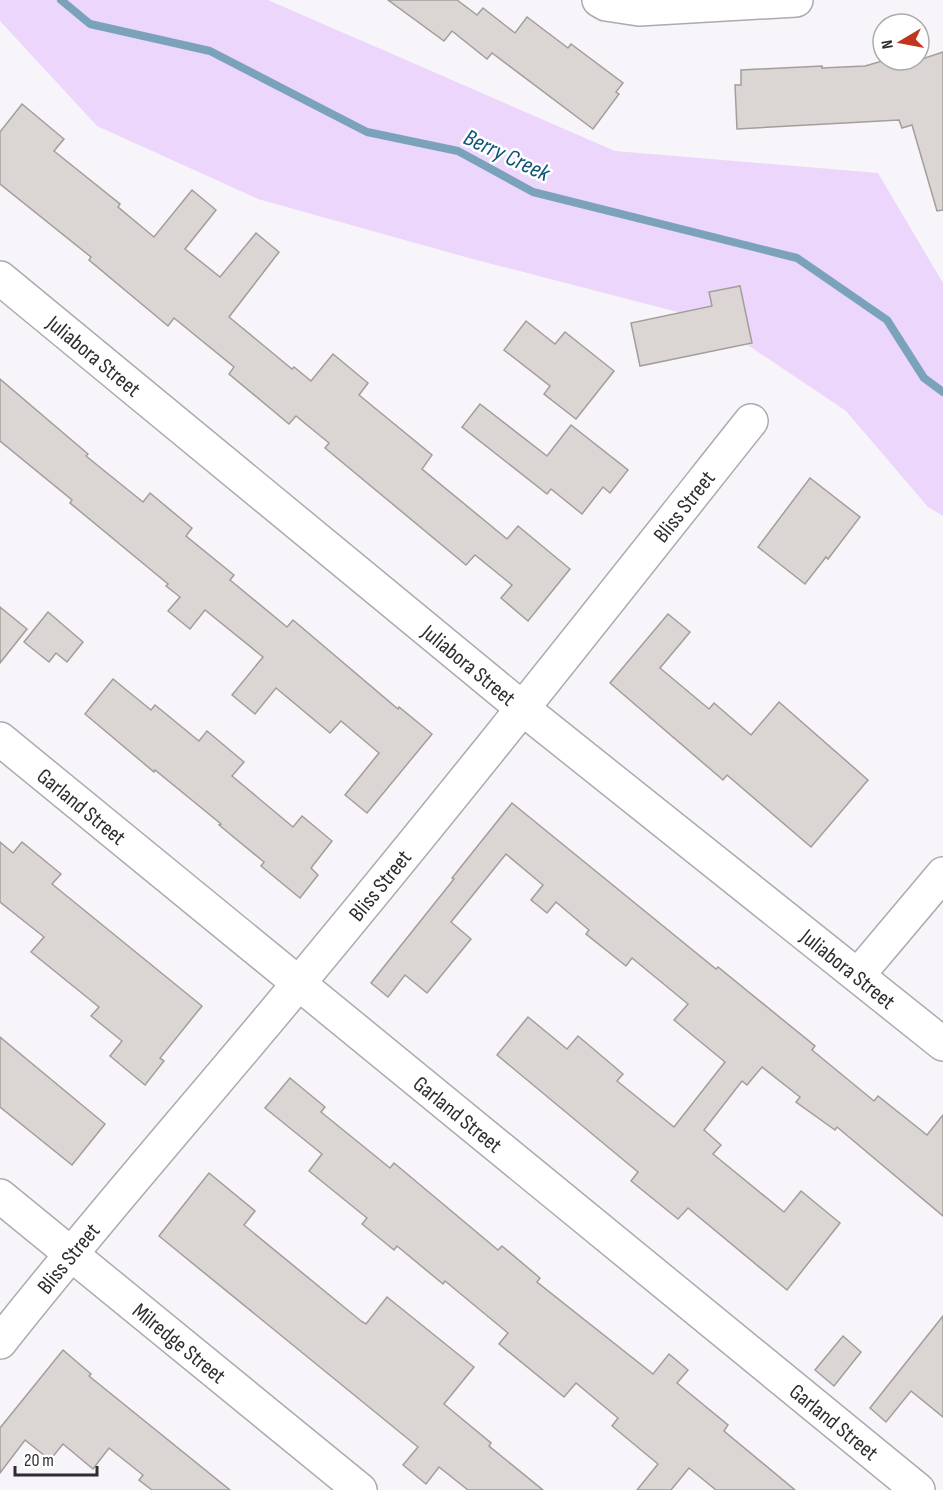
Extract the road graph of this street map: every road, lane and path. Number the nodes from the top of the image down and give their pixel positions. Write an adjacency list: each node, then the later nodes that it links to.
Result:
1 (599, 0): 2 (street)
2 (796, 0)
3 (0, 278): 5 (street, Juliabora Street)
4 (751, 422): 5 (street, Bliss Street)
5 (522, 708): 8 (street, Juliabora Street); 9 (street, Bliss Street)
6 (0, 739): 9 (street, Garland Street)
7 (943, 874): 8 (street)
8 (858, 975): 10 (street, Juliabora Street)
9 (298, 984): 12 (street, Bliss Street); 15 (street, Garland Street)
10 (943, 1044)
11 (0, 1196): 12 (street, Milredge Street)
12 (70, 1253): 13 (street, Bliss Street); 14 (street, Milredge Street)
13 (0, 1342)
14 (360, 1490)
15 (918, 1490)

